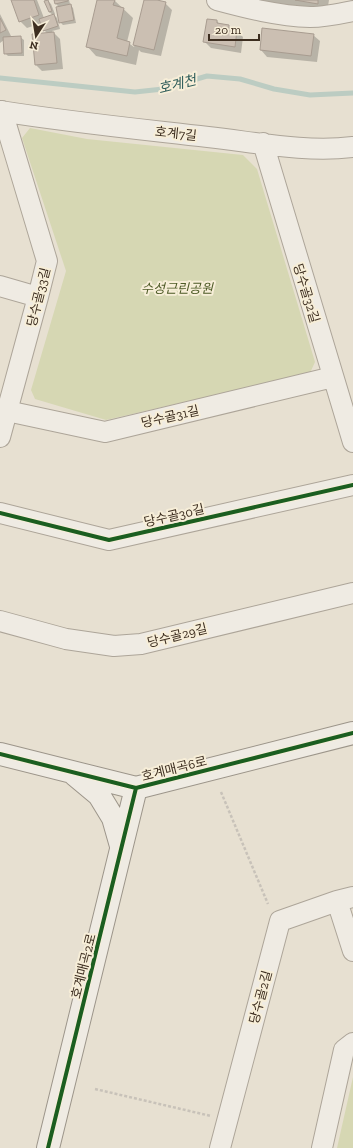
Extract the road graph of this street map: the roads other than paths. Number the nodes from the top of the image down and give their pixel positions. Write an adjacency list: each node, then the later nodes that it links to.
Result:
1 (217, 0): 2 (street)
2 (353, 11)
3 (1, 111): 4 (street, 호계7길); 7 (street, 당수골33길)
4 (262, 143): 5 (street, 호계7길); 8 (street, 당수골32길)
5 (353, 148)
6 (0, 286): 7 (street)
7 (38, 297): 9 (street, 당수골33길)
8 (333, 377): 9 (street, 당수골31길); 11 (street, 당수골32길)
9 (7, 411): 10 (street, 당수골33길)
10 (0, 437)
11 (353, 442)
12 (353, 485): 13 (street, 당수골30길)
13 (0, 512)
14 (353, 592): 15 (street, 당수골29길)
15 (0, 621)
16 (353, 733): 19 (street, 호계매곡6로)
17 (0, 754): 18 (street, 호계매곡6로)
18 (72, 772): 19 (street, 호계매곡6로); 20 (street)
19 (136, 788): 20 (street, 호계매곡2로)
20 (122, 850): 24 (street, 호계매곡2로)
21 (345, 899): 22 (street); 25 (street, 당수골2길)
22 (353, 951)
23 (353, 1043): 26 (street)
24 (48, 1148)
25 (220, 1148)
26 (322, 1148)

